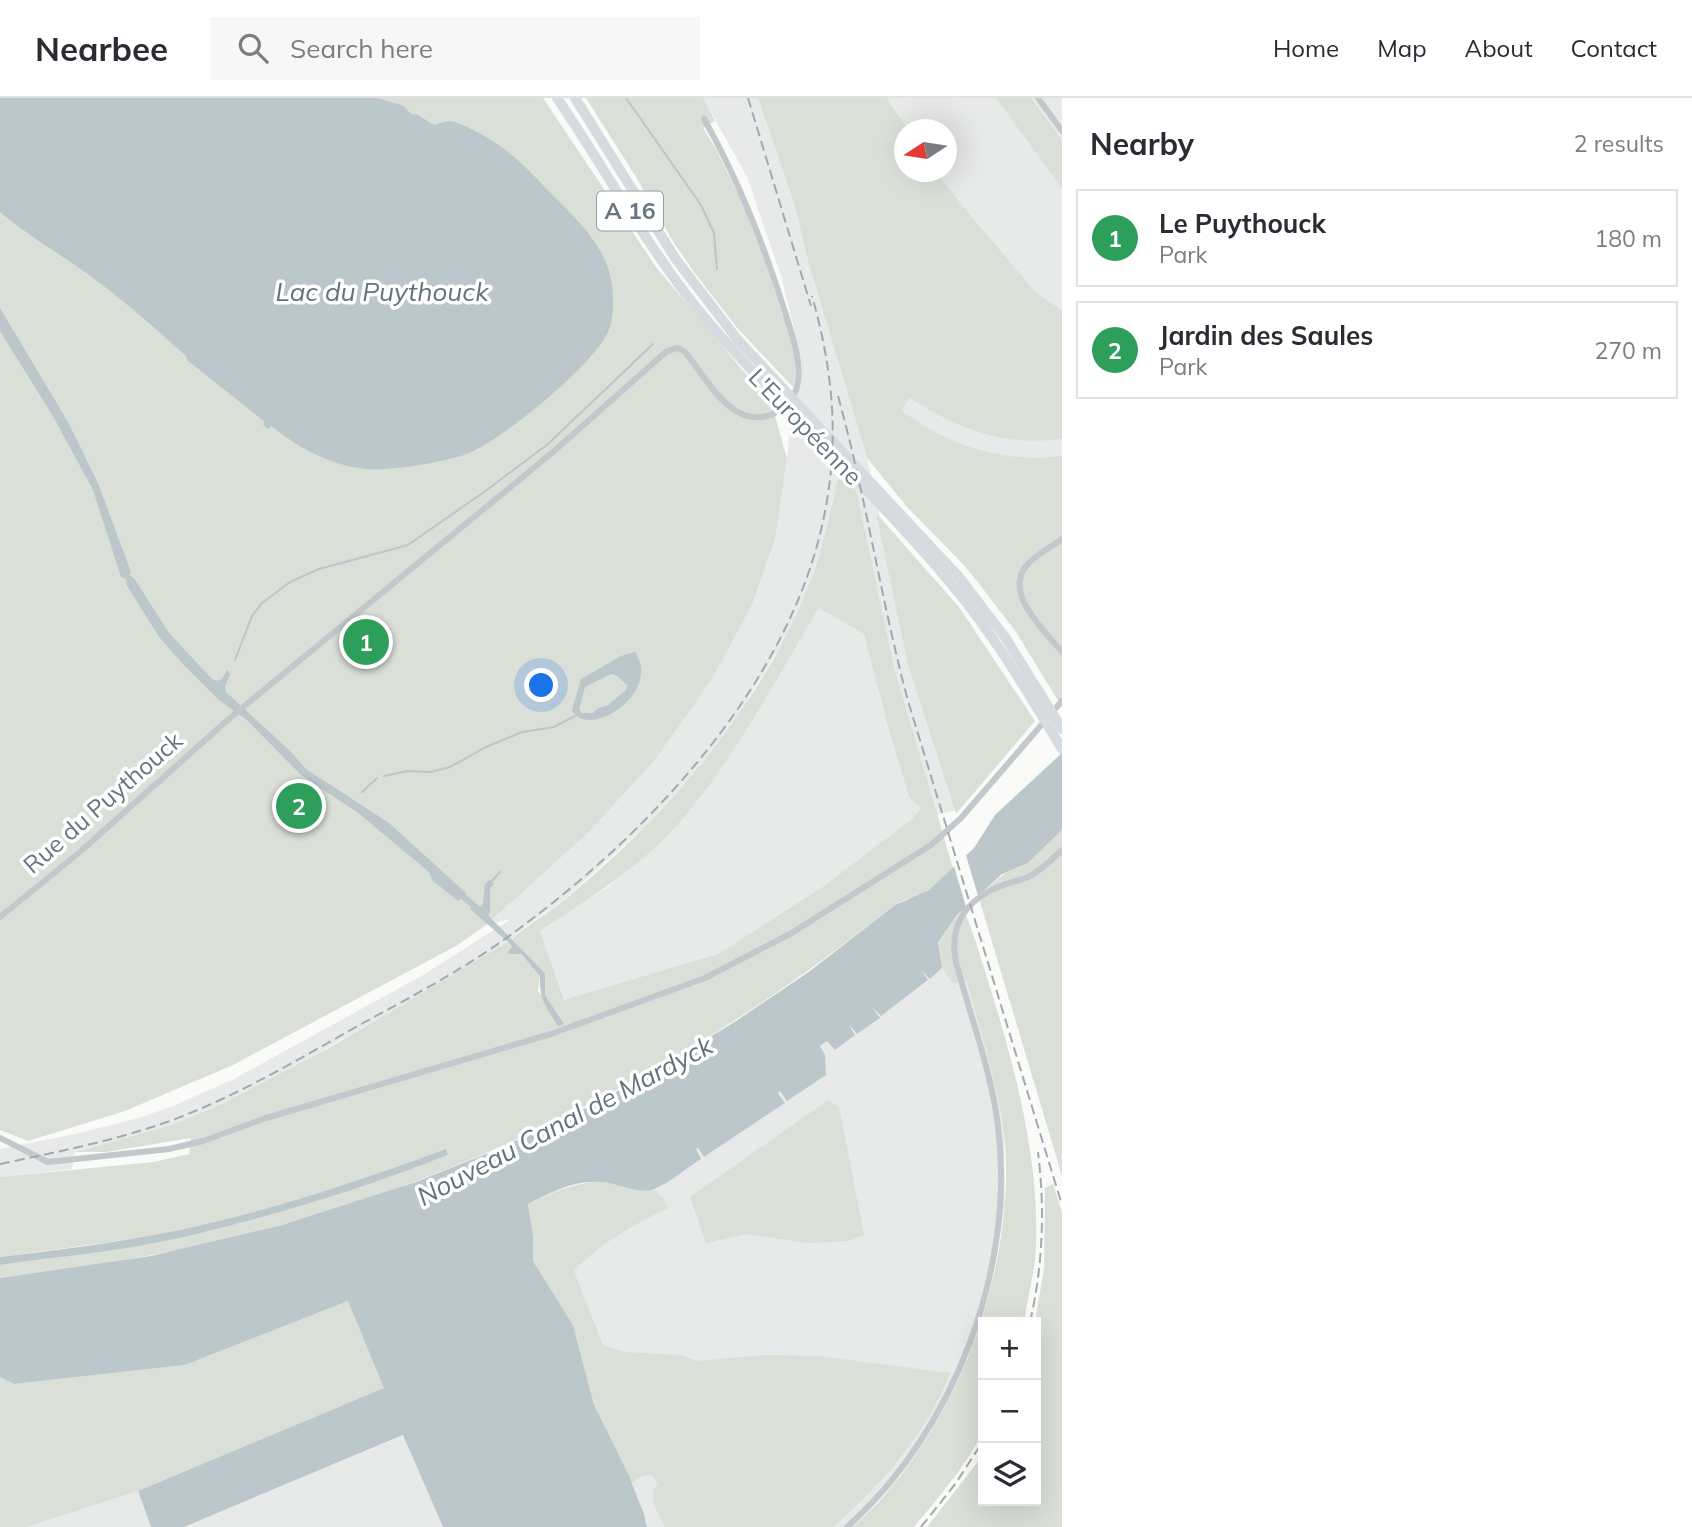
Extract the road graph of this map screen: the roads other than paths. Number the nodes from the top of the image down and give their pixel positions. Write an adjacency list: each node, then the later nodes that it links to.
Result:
1 (557, 98): 6 (highway, L'Européenne / A 16)
2 (575, 98): 6 (highway, L'Européenne / A 16)
3 (1038, 98): 5 (street)
4 (704, 118): 14 (street, Rue du Puythouck)
5 (1062, 131)
6 (760, 371): 9 (highway, L'Européenne / A 16); 9 (highway, L'Européenne / A 16)
7 (1062, 539): 8 (street)
8 (1062, 652)
9 (1034, 692): 11 (highway, L'Européenne / A 16); 12 (highway, L'Européenne / A 16)
10 (1062, 701): 15 (street)
11 (1062, 729)
12 (1062, 748)
13 (1062, 850): 16 (street)
14 (0, 917)
15 (0, 1138)
16 (847, 1527)

